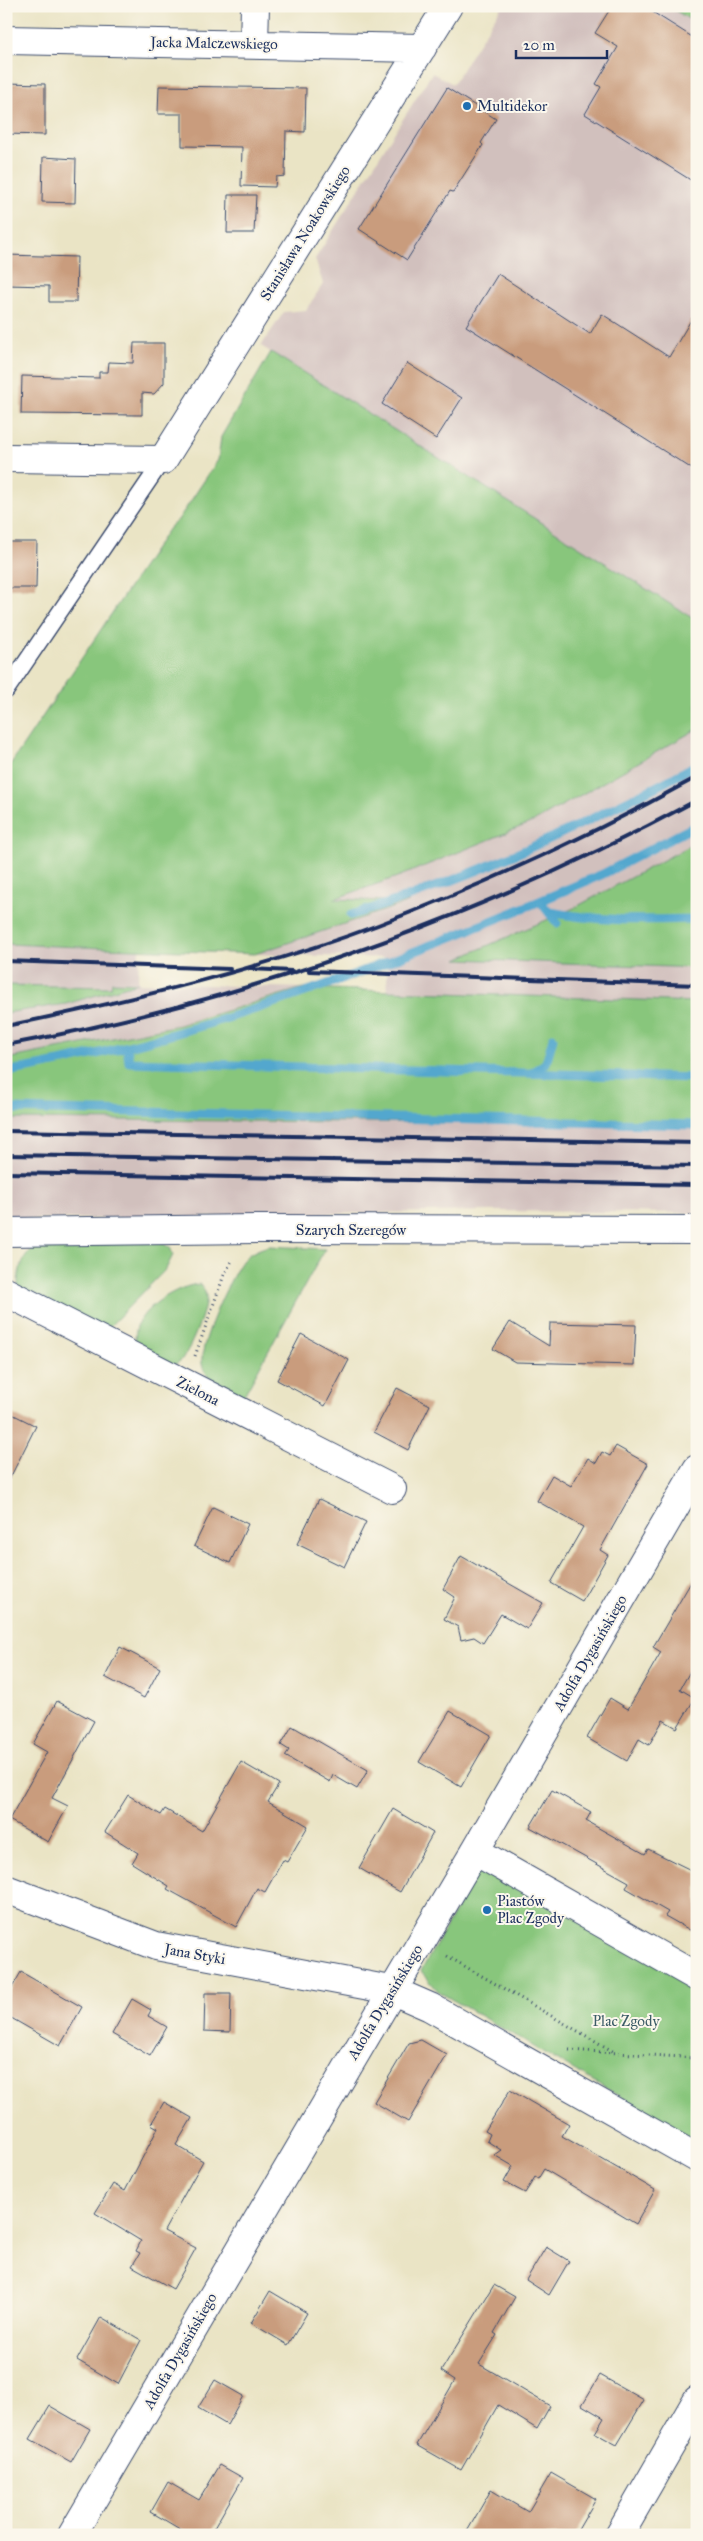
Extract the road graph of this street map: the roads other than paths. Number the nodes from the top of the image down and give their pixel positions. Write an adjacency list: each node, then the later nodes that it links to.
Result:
1 (255, 6): 4 (street)
2 (448, 6): 5 (street, Stanisława Noakowskiego)
3 (6, 40): 4 (street, Jacka Malczewskiego)
4 (254, 44): 5 (street, Jacka Malczewskiego)
5 (422, 48): 7 (street, Stanisława Noakowskiego)
6 (6, 458): 7 (street)
7 (163, 460): 8 (lane)
8 (6, 691)
9 (697, 1230): 10 (street, Szarych Szeregów)
10 (6, 1232)
11 (6, 1292): 13 (street, Zielona)
12 (697, 1469): 14 (street, Adolfa Dygasińskiego)
13 (392, 1489)
14 (475, 1851): 16 (street); 17 (street, Adolfa Dygasińskiego)
15 (6, 1889): 17 (street, Jana Styki)
16 (697, 1976)
17 (391, 1990): 18 (street); 20 (street, Adolfa Dygasińskiego)
18 (697, 2158)
19 (697, 2400): 21 (street)
20 (72, 2535)
21 (619, 2535)

